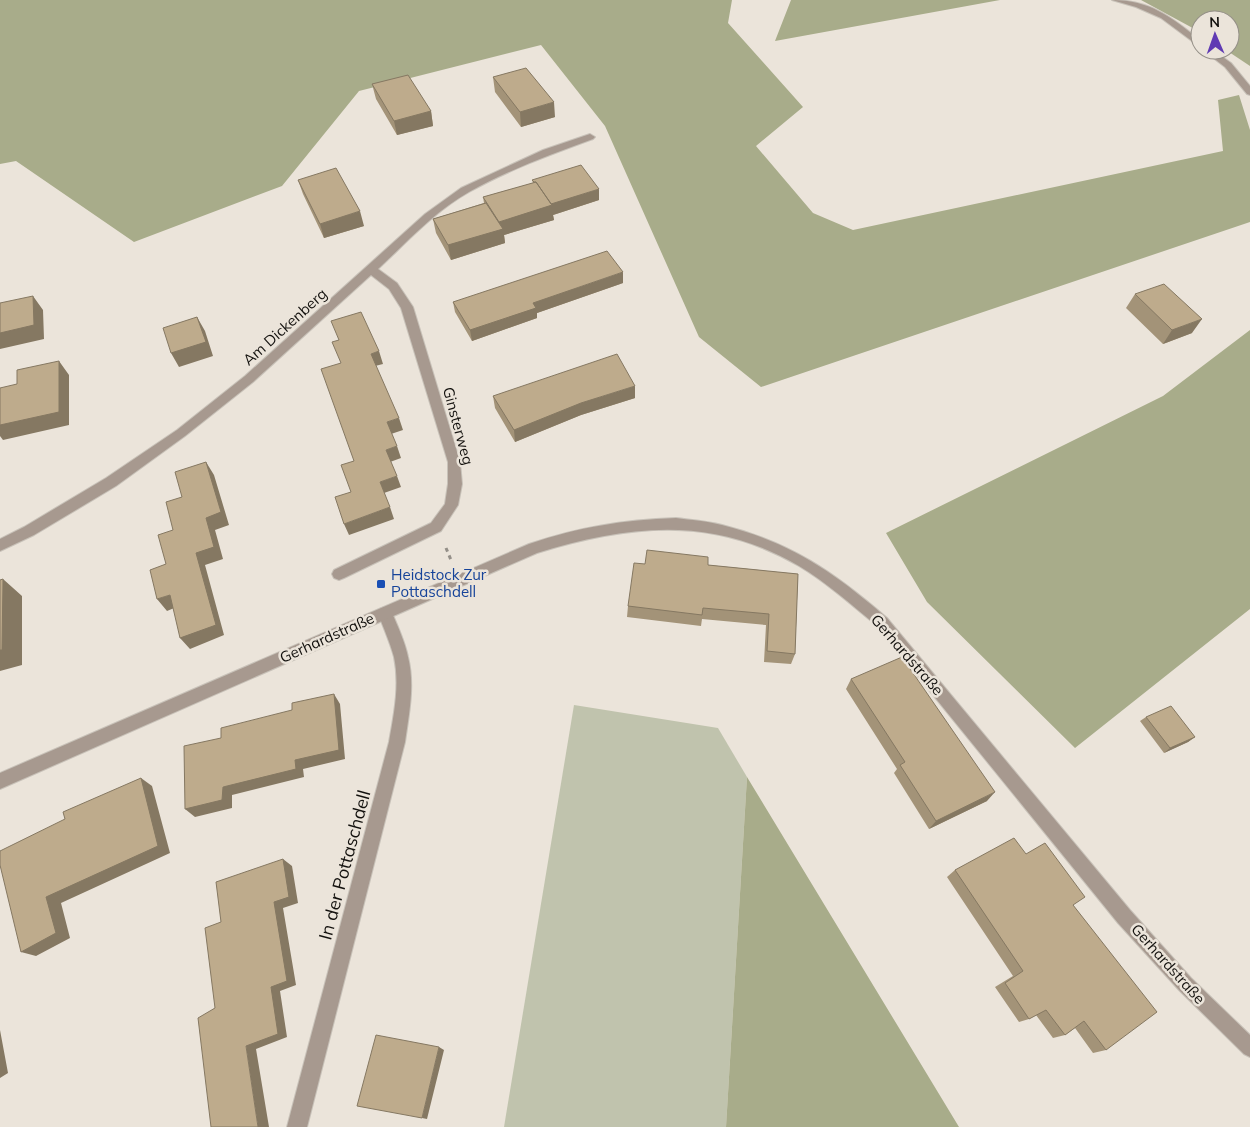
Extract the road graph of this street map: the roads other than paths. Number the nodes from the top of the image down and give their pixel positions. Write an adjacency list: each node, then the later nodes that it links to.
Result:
1 (1116, 0): 2 (street)
2 (1190, 36)
3 (1221, 60): 4 (street)
4 (1250, 92)
5 (590, 137): 6 (street, Am Dickenberg)
6 (371, 269): 7 (street, Am Dickenberg); 8 (street, Ginsterweg)
7 (0, 545)
8 (339, 574)
9 (385, 613): 10 (street, Gerhardstraße); 11 (street, Gerhardstraße); 12 (street, In der Pottaschdell)
10 (0, 781)
11 (1250, 1048)
12 (297, 1127)

